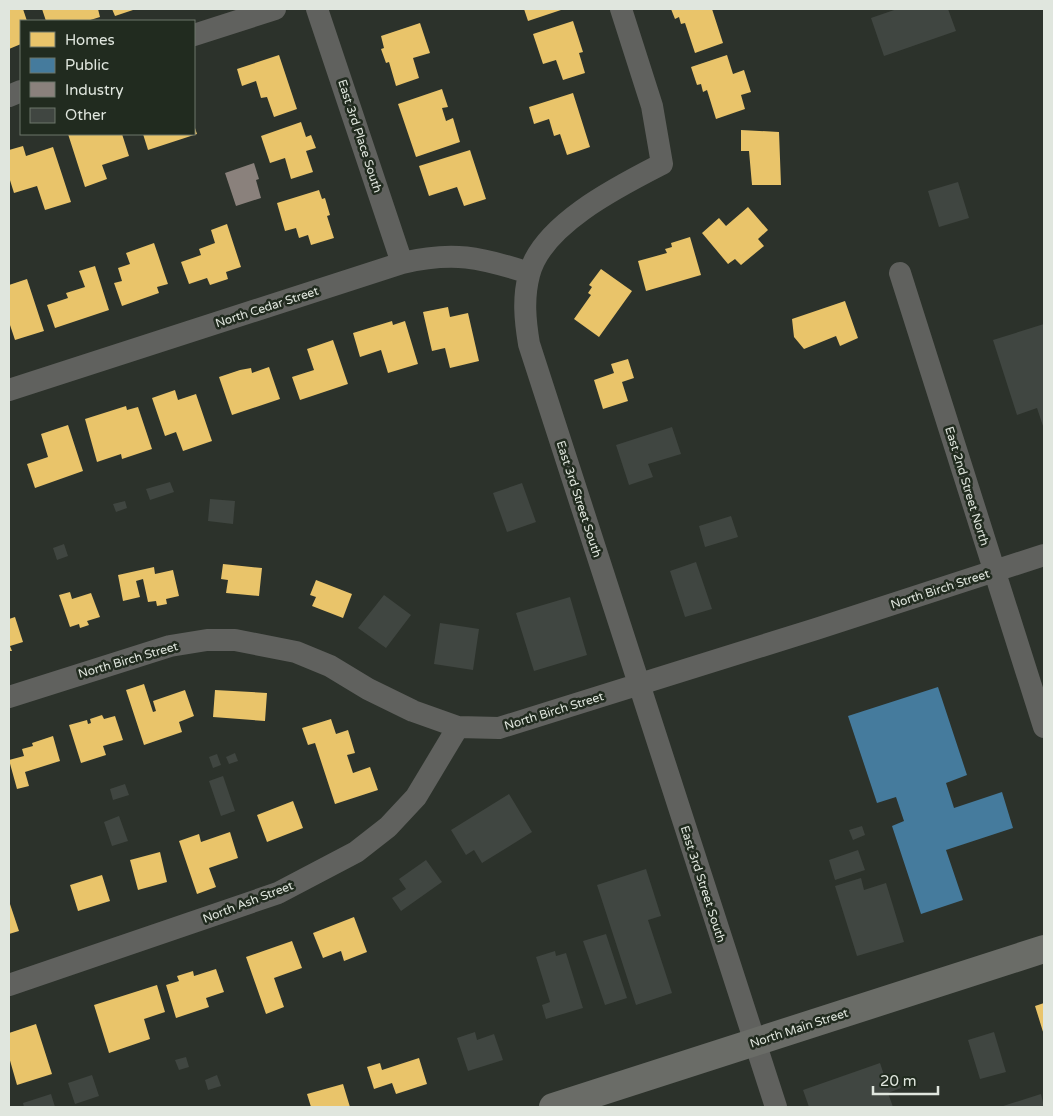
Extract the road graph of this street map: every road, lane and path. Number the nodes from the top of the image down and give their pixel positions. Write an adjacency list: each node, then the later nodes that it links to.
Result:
1 (275, 9): 4 (street)
2 (317, 9): 5 (street, East 3rd Place South)
3 (621, 9): 6 (street, East 3rd Street South)
4 (195, 35)
5 (402, 263): 6 (street, North Cedar Street); 8 (street, North Cedar Street)
6 (529, 273): 11 (street, East 3rd Street South)
7 (900, 273): 10 (street, East 2nd Street North)
8 (9, 390)
9 (1044, 555): 10 (street, North Birch Street)
10 (994, 571): 11 (street, North Birch Street); 14 (street, East 2nd Street North)
11 (638, 686): 13 (street, North Birch Street); 17 (street, East 3rd Street South)
12 (9, 697): 13 (street, North Birch Street)
13 (458, 727): 16 (street, North Ash Street)
14 (1044, 727)
15 (1044, 950): 17 (main road, North Main Street)
16 (9, 985)
17 (754, 1042): 18 (main road, North Main Street); 19 (street, East 3rd Street South)
18 (553, 1107)
19 (776, 1107)

